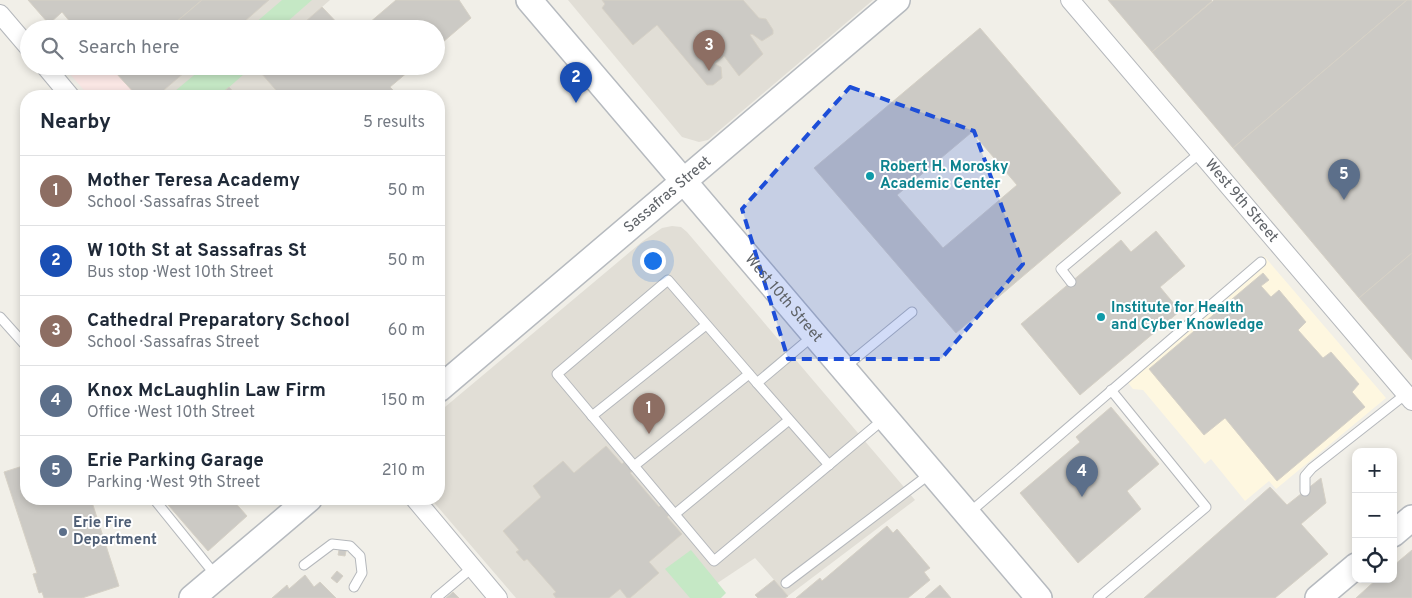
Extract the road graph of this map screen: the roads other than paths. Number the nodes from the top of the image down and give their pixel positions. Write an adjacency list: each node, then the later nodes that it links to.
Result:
1 (529, 0): 9 (street, West 10th Street)
2 (897, 0): 9 (street, Sassafras Street)
3 (1070, 0): 8 (street, West 9th Street)
4 (0, 14): 5 (street)
5 (20, 37)
6 (52, 75): 7 (street)
7 (65, 90)
8 (1200, 153): 11 (lane); 22 (street, West 9th Street)
9 (683, 182): 15 (street, West 10th Street); 20 (street, Sassafras Street)
10 (1261, 262): 21 (lane)
11 (1072, 282)
12 (912, 312): 17 (lane)
13 (0, 317): 16 (lane)
14 (706, 325): 18 (lane); 23 (lane); 23 (lane)
15 (814, 335): 17 (street, West 10th Street); 19 (lane)
16 (20, 339)
17 (843, 369): 24 (street, West 10th Street)
18 (749, 374): 19 (lane); 27 (lane)
19 (757, 383): 25 (lane)
20 (445, 384)
21 (1111, 390): 34 (lane); 47 (lane)
22 (1409, 398): 29 (lane)
23 (592, 416): 27 (lane)
24 (885, 418): 26 (lane); 28 (street, West 10th Street)
25 (789, 420): 26 (lane); 33 (lane)
26 (828, 465): 33 (lane)
27 (634, 466): 33 (lane)
28 (931, 472): 34 (street, West 10th Street); 41 (lane)
29 (1305, 491)
30 (159, 505): 40 (lane)
31 (302, 505): 40 (street)
32 (420, 505): 38 (street)
33 (675, 514)
34 (967, 514): 46 (street, West 10th Street)
35 (1412, 518): 36 (street)
36 (1397, 531)
37 (304, 565): 42 (lane)
38 (473, 567): 44 (lane); 45 (street)
39 (1352, 569): 48 (street)
40 (217, 577): 43 (street)
41 (786, 584)
42 (354, 587)
43 (192, 598)
44 (436, 598)
45 (498, 598)
46 (1038, 598)
47 (1098, 598)
48 (1318, 598)

